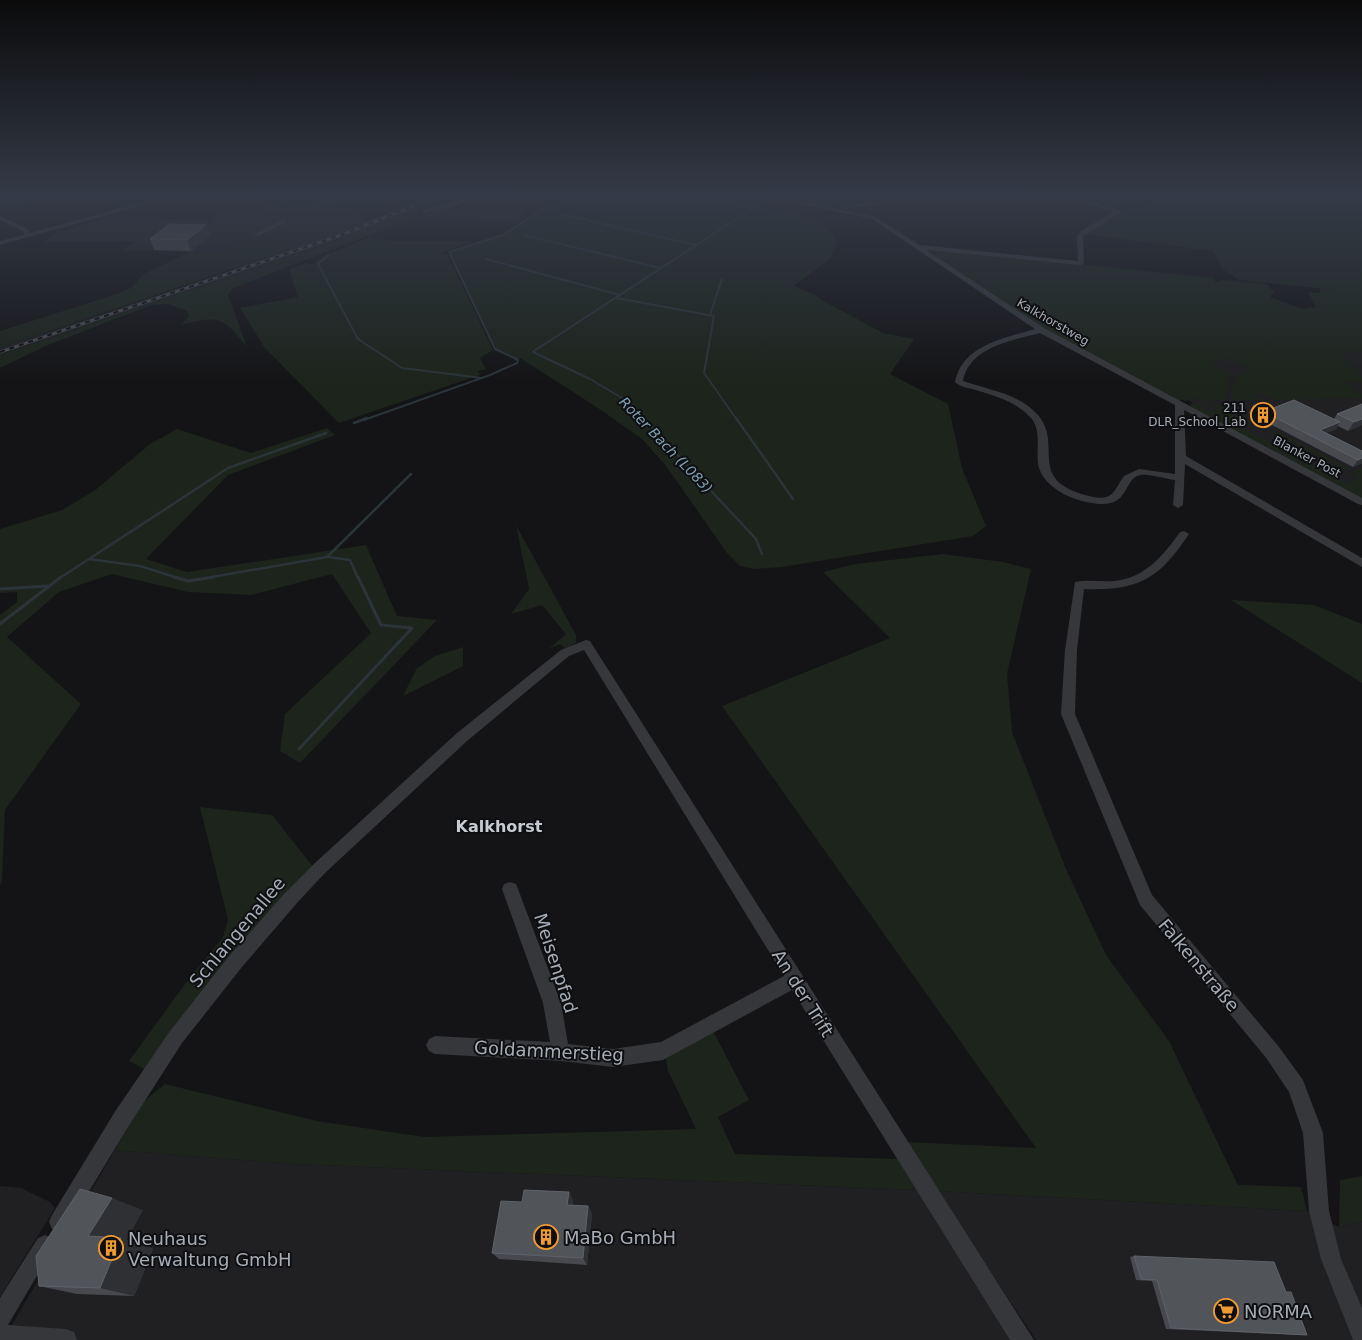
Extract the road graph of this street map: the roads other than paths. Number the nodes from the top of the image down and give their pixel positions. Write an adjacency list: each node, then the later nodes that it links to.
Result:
1 (929, 256): 4 (street, Kalkhorstweg)
2 (1004, 256): 3 (street)
3 (1081, 256)
4 (1041, 330): 5 (street, Kalkhorstweg); 7 (street)
5 (1179, 404): 6 (street); 8 (street, Blanker Post)
6 (1181, 457): 7 (street); 11 (street)
7 (1179, 478): 9 (street)
8 (1362, 502)
9 (1178, 505)
10 (1184, 534): 19 (street, Falkenstraße)
11 (1361, 562)
12 (586, 644): 14 (street, An der Trift); 17 (street, Schlangenallee)
13 (510, 889): 16 (street, Meisenpfad)
14 (795, 979): 16 (street, Goldammerstieg); 21 (street, An der Trift)
15 (435, 1045): 16 (street, Goldammerstieg)
16 (561, 1052)
17 (0, 1318)
18 (0, 1335): 20 (street)
19 (1362, 1335)
20 (66, 1340)
21 (1023, 1340)

